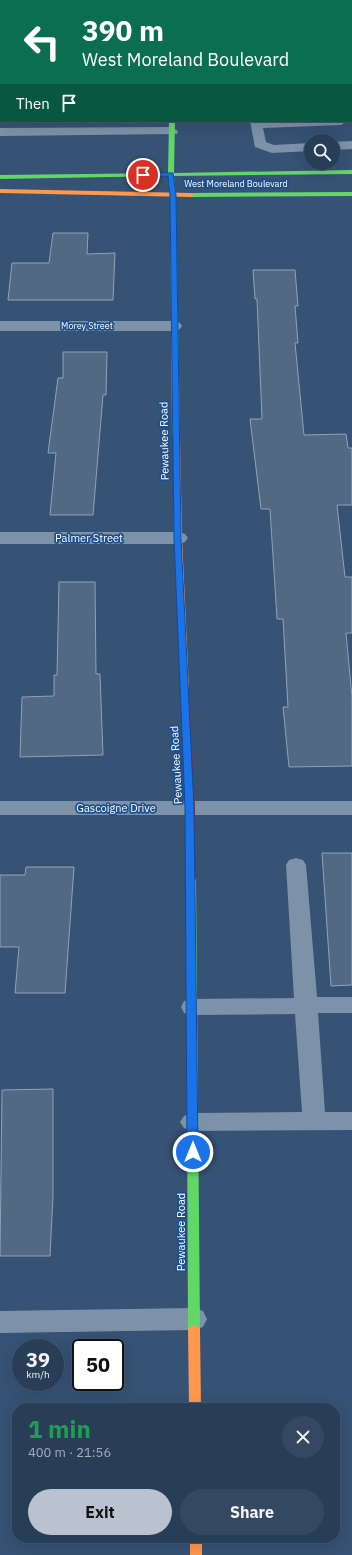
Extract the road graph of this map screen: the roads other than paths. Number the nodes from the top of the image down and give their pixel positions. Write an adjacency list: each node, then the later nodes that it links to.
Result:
1 (298, 122): 2 (lane)
2 (256, 123): 7 (lane)
3 (172, 126): 4 (lane); 9 (main road, Pewaukee Road)
4 (0, 132)
5 (352, 145): 6 (lane)
6 (340, 146)
7 (304, 147)
8 (352, 172): 11 (main road, West Moreland Boulevard)
9 (171, 174): 10 (main road, West Moreland Boulevard); 11 (main road, West Moreland Boulevard); 13 (main road, Pewaukee Road)
10 (0, 177)
11 (344, 185): 13 (main road, West Moreland Boulevard)
12 (0, 191): 13 (main road, West Moreland Boulevard)
13 (173, 195): 15 (main road, Pewaukee Road)
14 (0, 326): 15 (street, Morey Street)
15 (174, 326): 17 (main road, Pewaukee Road)
16 (0, 538): 17 (street, Palmer Street)
17 (178, 538): 18 (main road, Pewaukee Road)
18 (190, 807): 19 (street, Gascoigne Drive); 20 (street, Gascoigne Drive); 24 (main road, Pewaukee Road)
19 (0, 808)
20 (352, 808)
21 (296, 866): 23 (lane)
22 (352, 1005): 23 (lane)
23 (306, 1006): 24 (lane); 25 (lane)
24 (192, 1007): 27 (main road, Pewaukee Road)
25 (314, 1121): 26 (lane); 27 (lane)
26 (352, 1121)
27 (192, 1122): 28 (main road, Pewaukee Road)
28 (194, 1319): 29 (lane); 30 (main road, Pewaukee Road)
29 (0, 1322)
30 (195, 1403)
31 (196, 1543): 32 (main road)
32 (196, 1555)

